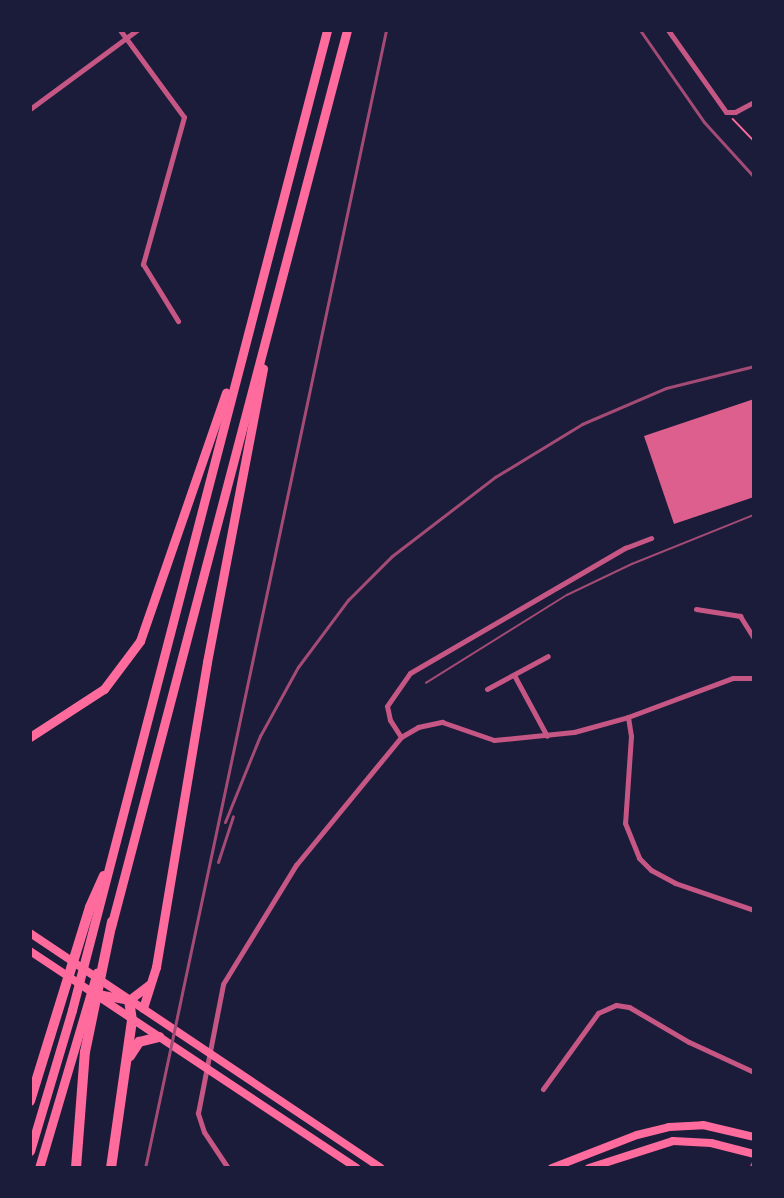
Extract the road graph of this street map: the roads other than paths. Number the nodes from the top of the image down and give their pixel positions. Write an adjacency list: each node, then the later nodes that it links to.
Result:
1 (120, 30): 6 (street)
2 (137, 30): 6 (street)
3 (327, 30): 9 (highway)
4 (347, 30): 11 (highway)
5 (668, 30): 7 (street)
6 (126, 38): 8 (street); 10 (street)
7 (754, 102)
8 (30, 109)
9 (257, 298): 21 (highway); 23 (highway)
10 (178, 321)
11 (267, 333): 25 (highway); 28 (highway)
12 (651, 538): 22 (street)
13 (696, 609): 14 (street)
14 (754, 638)
15 (548, 656): 16 (street)
16 (514, 675): 18 (street); 20 (street)
17 (754, 678): 19 (street)
18 (487, 689)
19 (628, 717): 20 (street); 24 (street)
20 (547, 736): 22 (street)
21 (30, 737)
22 (401, 737): 45 (street)
23 (104, 876): 37 (highway); 39 (highway)
24 (754, 910)
25 (112, 922): 42 (highway); 43 (highway)
26 (30, 933): 30 (main road)
27 (30, 951): 29 (main road)
28 (152, 981): 30 (highway); 31 (highway)
29 (93, 993): 30 (highway)
30 (119, 1000): 31 (main road); 32 (highway); 32 (main road)
31 (143, 1008): 47 (main road)
32 (132, 1021): 33 (main road); 34 (highway)
33 (161, 1038): 34 (highway); 46 (main road)
34 (127, 1071): 44 (highway)
35 (754, 1072): 36 (street)
36 (543, 1089)
37 (30, 1101)
38 (754, 1137): 48 (main road)
39 (30, 1151)
40 (754, 1154): 49 (main road)
41 (754, 1162): 50 (street)
42 (39, 1168)
43 (76, 1168)
44 (111, 1168)
45 (228, 1168)
46 (356, 1168)
47 (381, 1168)
48 (552, 1168)
49 (589, 1168)
50 (751, 1168)

